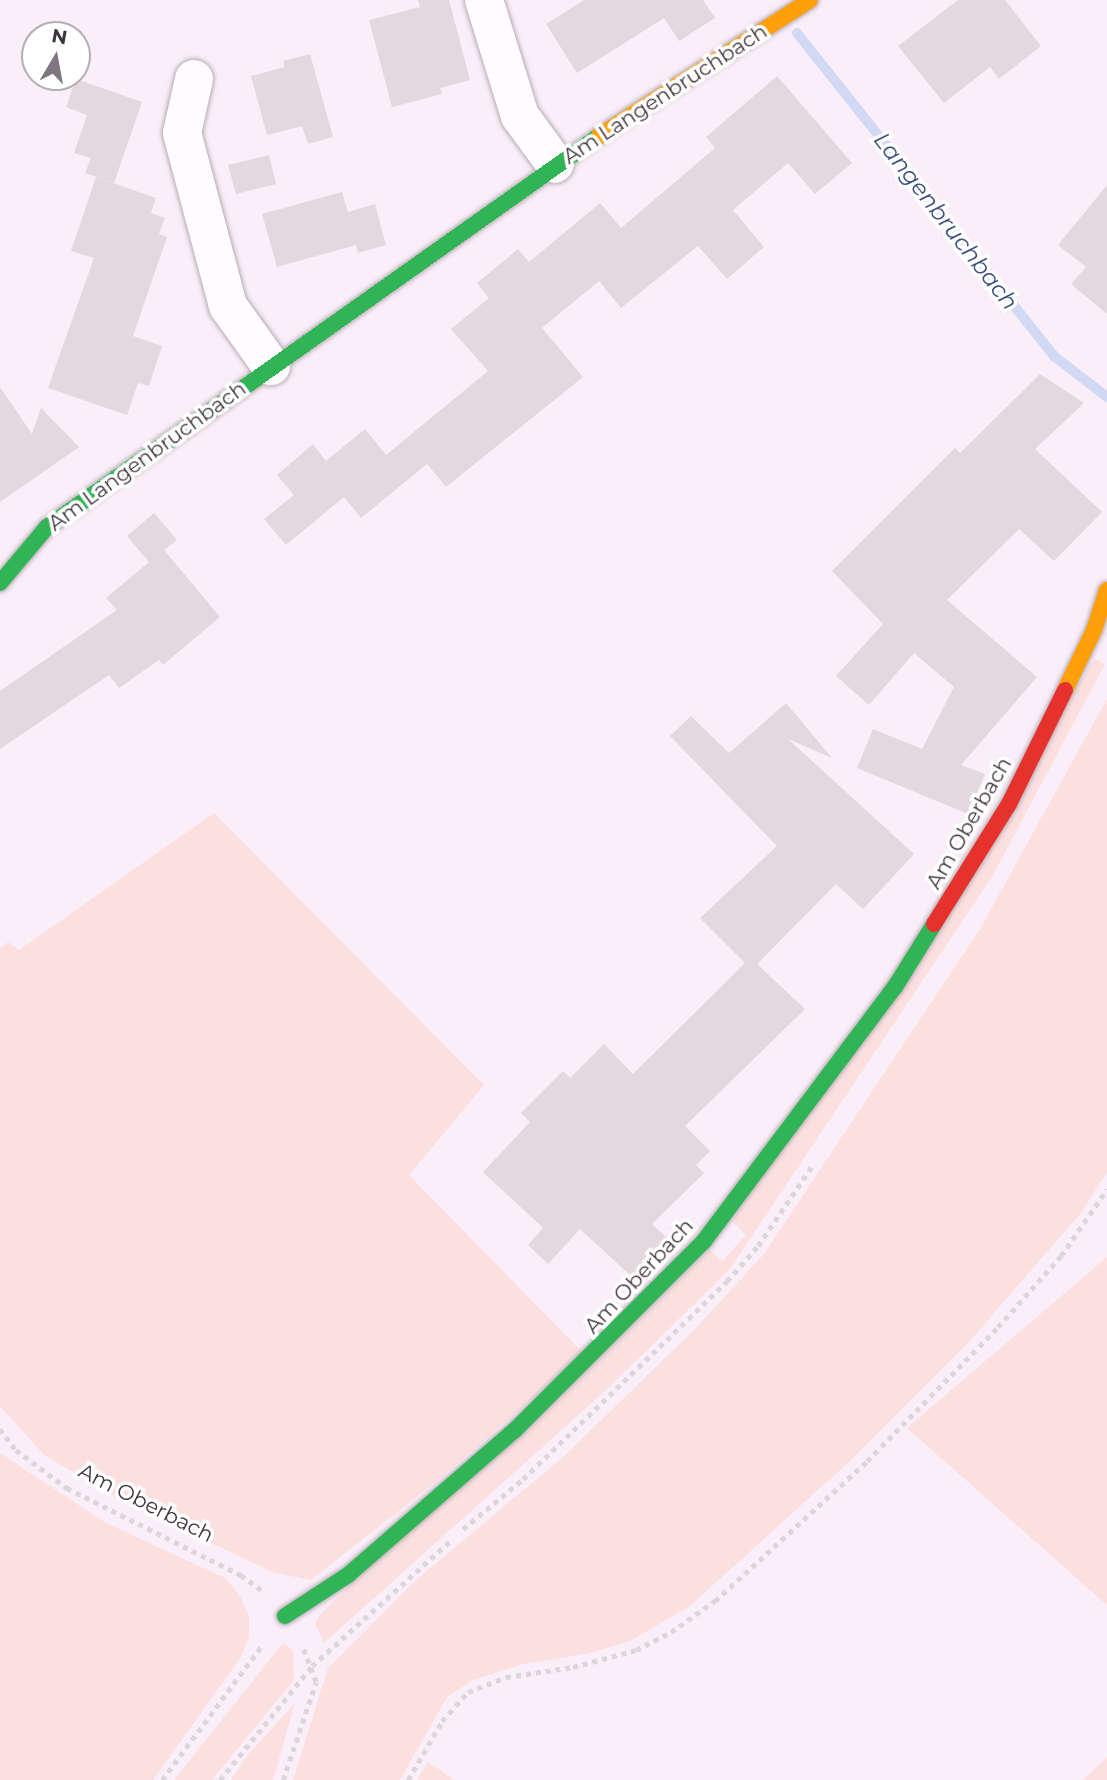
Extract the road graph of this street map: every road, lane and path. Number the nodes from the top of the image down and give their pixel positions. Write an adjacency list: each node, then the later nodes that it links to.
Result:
1 (484, 0): 4 (street, Am Langenbruchbach)
2 (805, 3): 4 (street, Am Langenbruchbach)
3 (194, 79): 5 (street)
4 (555, 164): 5 (street, Am Langenbruchbach)
5 (271, 366): 6 (street, Am Langenbruchbach)
6 (0, 583)
7 (1107, 590): 10 (street, Am Oberbach)
8 (1107, 1189): 14 (path)
9 (0, 1429): 10 (path, Am Oberbach)
10 (285, 1616): 11 (path)
11 (162, 1780)
12 (220, 1780): 13 (path)
13 (283, 1780)
14 (408, 1780)

